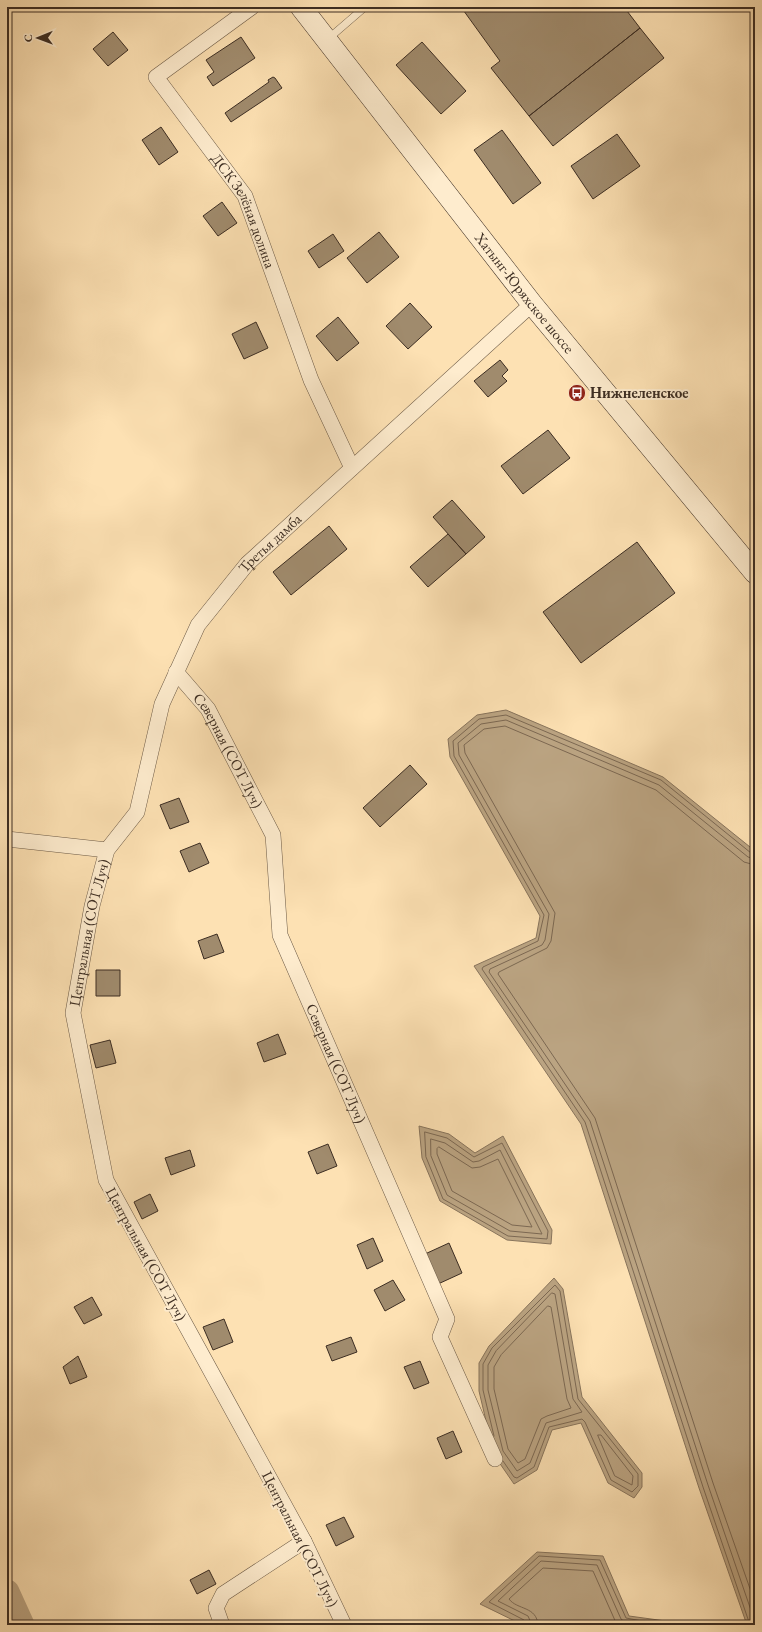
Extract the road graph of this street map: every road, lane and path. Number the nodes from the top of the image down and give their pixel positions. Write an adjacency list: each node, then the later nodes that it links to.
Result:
1 (252, 7): 6 (street, ДСК Зелёная долина)
2 (300, 7): 4 (main road, Хатынг-Юряхское шоссе)
3 (365, 7): 4 (lane)
4 (326, 40): 5 (main road, Хатынг-Юряхское шоссе)
5 (532, 304): 6 (street, Третья дамба); 7 (main road, Хатынг-Юряхское шоссе)
6 (352, 468): 8 (street, Третья дамба)
7 (755, 573)
8 (176, 672): 10 (street, Третья дамба); 11 (street, Северная (СОТ Луч))
9 (7, 839): 10 (street)
10 (107, 850): 12 (street, Центральная (СОТ Луч))
11 (494, 1459)
12 (304, 1542): 13 (street); 14 (street, Центральная (СОТ Луч))
13 (222, 1625)
14 (344, 1625)

